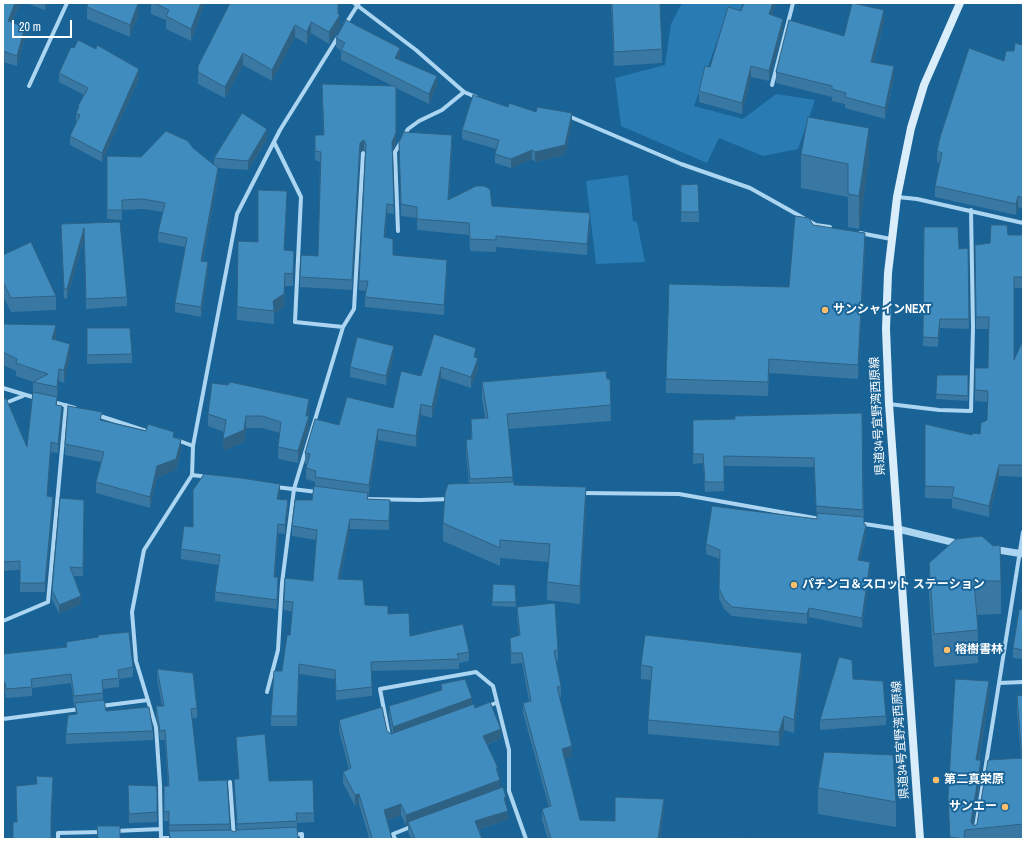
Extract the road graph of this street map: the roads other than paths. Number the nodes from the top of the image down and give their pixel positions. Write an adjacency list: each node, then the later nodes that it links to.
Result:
1 (67, 3): 6 (street)
2 (793, 3): 5 (street)
3 (960, 3): 12 (main road, 県道34号宜野湾西原線)
4 (357, 4): 7 (street); 10 (street)
5 (772, 85)
6 (29, 86)
7 (464, 92): 8 (street); 16 (street)
8 (479, 98)
9 (563, 115): 15 (street)
10 (274, 142): 19 (street); 29 (street)
11 (363, 153): 19 (street)
12 (897, 197): 13 (street); 18 (main road, 県道34号宜野湾西原線)
13 (971, 210): 14 (street); 23 (street)
14 (1023, 223)
15 (839, 229)
16 (398, 231)
17 (854, 232): 18 (street)
18 (891, 239): 23 (main road, 県道34号宜野湾西原線)
19 (343, 327): 33 (street)
20 (3, 388): 21 (street)
21 (23, 396): 22 (street); 24 (street)
22 (3, 404)
23 (889, 404): 40 (main road, 県道34号宜野湾西原線)
24 (66, 405): 25 (street); 45 (street)
25 (81, 410)
26 (89, 412): 27 (street)
27 (156, 434)
28 (171, 439): 29 (street)
29 (193, 446): 30 (street)
30 (192, 475): 31 (street); 49 (street)
31 (212, 477)
32 (272, 486): 33 (street)
33 (294, 489): 34 (street); 48 (street)
34 (324, 493)
35 (577, 493): 38 (street)
36 (459, 498): 37 (street)
37 (361, 499)
38 (823, 520)
39 (851, 522): 40 (street)
40 (898, 529): 42 (street); 71 (main road, 県道34号宜野湾西原線)
41 (1023, 532): 44 (street)
42 (965, 545)
43 (981, 548): 44 (street)
44 (1022, 554): 47 (street)
45 (3, 621)
46 (1023, 682): 47 (street)
47 (999, 683): 72 (street)
48 (267, 692)
49 (148, 700): 51 (street); 60 (street)
50 (496, 703): 53 (street); 55 (street); 57 (street)
51 (94, 707)
52 (87, 708): 54 (street)
53 (482, 708)
54 (3, 719)
55 (390, 741)
56 (230, 782): 66 (street)
57 (509, 791): 58 (street); 70 (street)
58 (502, 794)
59 (422, 823): 69 (street)
60 (161, 829): 64 (street); 67 (street)
61 (287, 835): 68 (street)
62 (227, 837): 66 (street)
63 (242, 837): 66 (street)
64 (161, 838): 65 (street)
65 (183, 838)
66 (234, 838)
67 (58, 839)
68 (302, 839)
69 (394, 839)
70 (526, 839)
71 (920, 839)
72 (974, 839)

